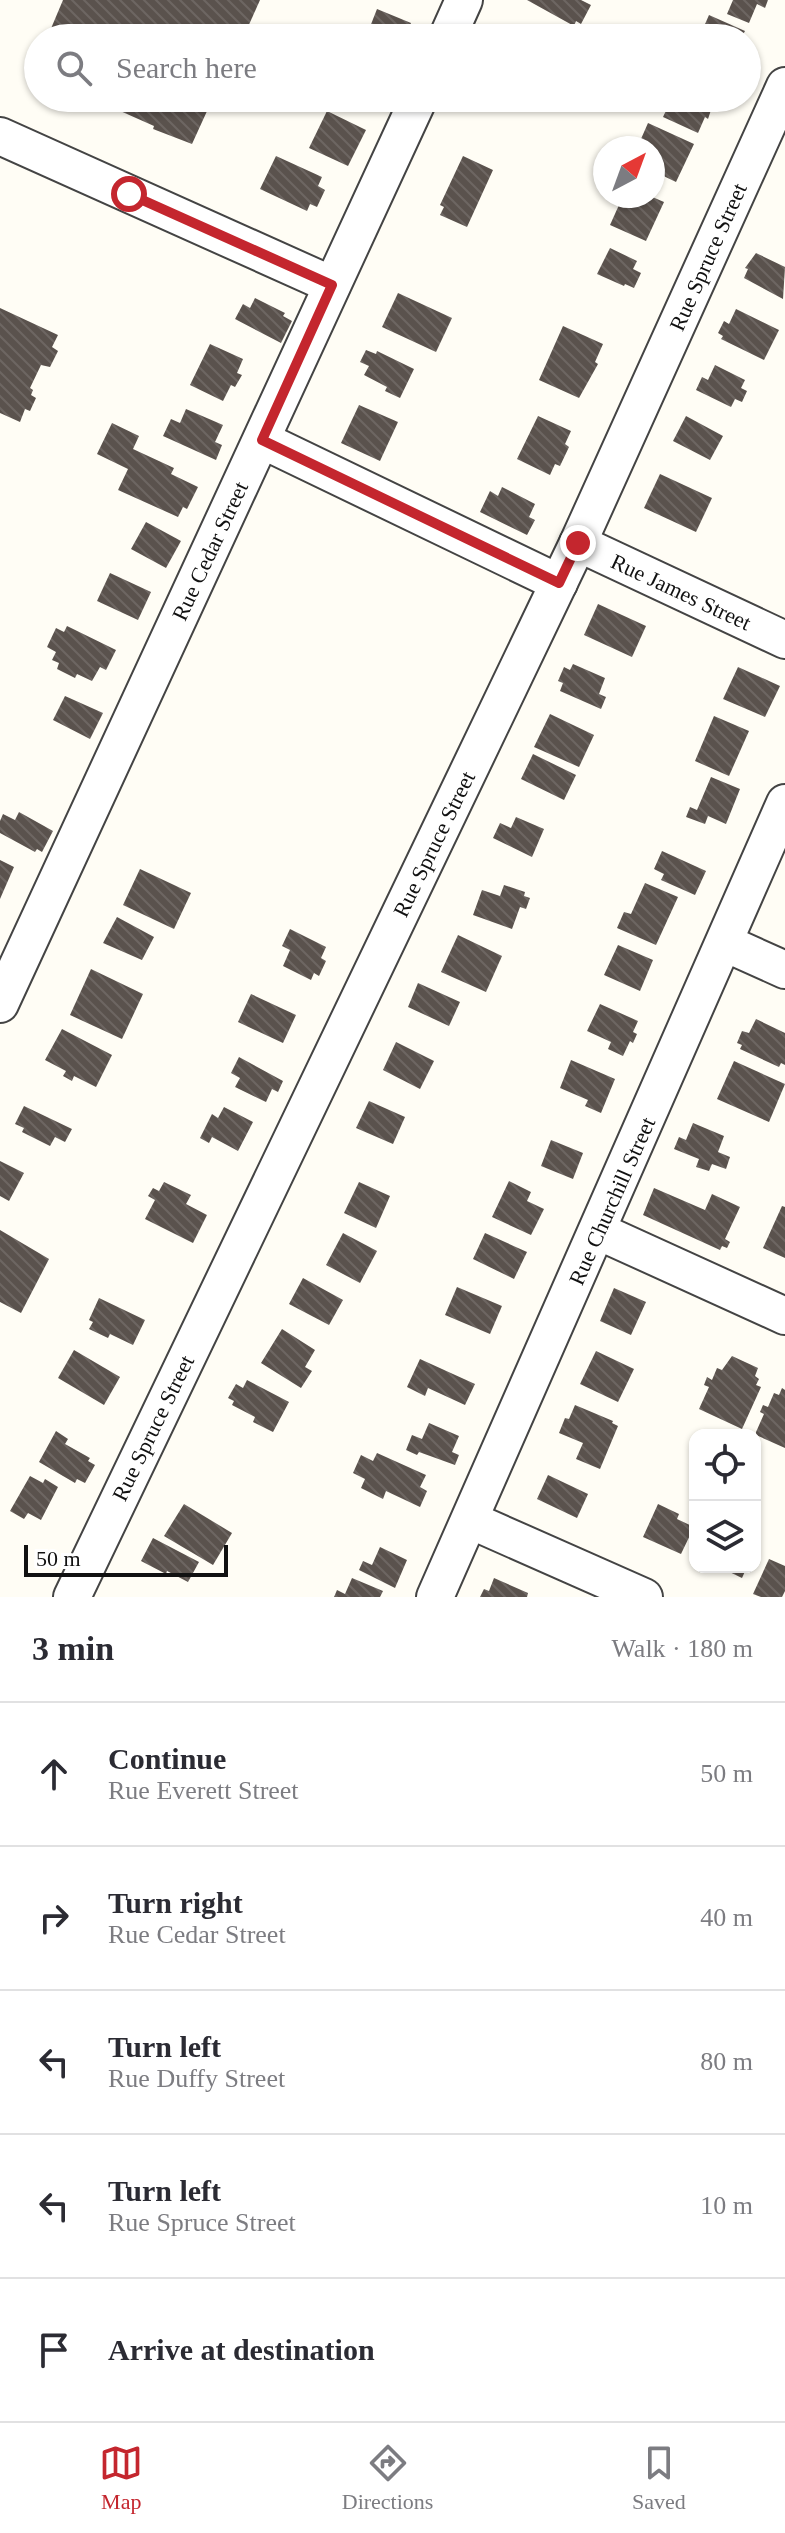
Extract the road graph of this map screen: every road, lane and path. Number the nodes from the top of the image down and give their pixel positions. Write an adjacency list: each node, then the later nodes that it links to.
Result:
1 (464, 0): 2 (street)
2 (453, 24)
3 (785, 86): 8 (street, Rue Spruce Street)
4 (412, 112): 6 (street, Rue Cedar Street)
5 (0, 136): 6 (street)
6 (332, 285): 7 (street, Rue Cedar Street)
7 (262, 440): 9 (street); 14 (street, Rue Cedar Street)
8 (578, 543): 9 (street, Rue Spruce Street); 10 (street, Rue James Street)
9 (559, 583): 18 (street, Rue Spruce Street)
10 (785, 640)
11 (785, 803): 12 (street, Rue Churchill Street)
12 (725, 943): 13 (street); 15 (street, Rue Churchill Street)
13 (785, 970)
14 (0, 1004)
15 (598, 1231): 16 (street); 17 (street, Rue Churchill Street)
16 (785, 1316)
17 (470, 1520): 19 (street, Rue Churchill Street); 20 (street)
18 (72, 1597)
19 (435, 1597)
20 (644, 1597)

